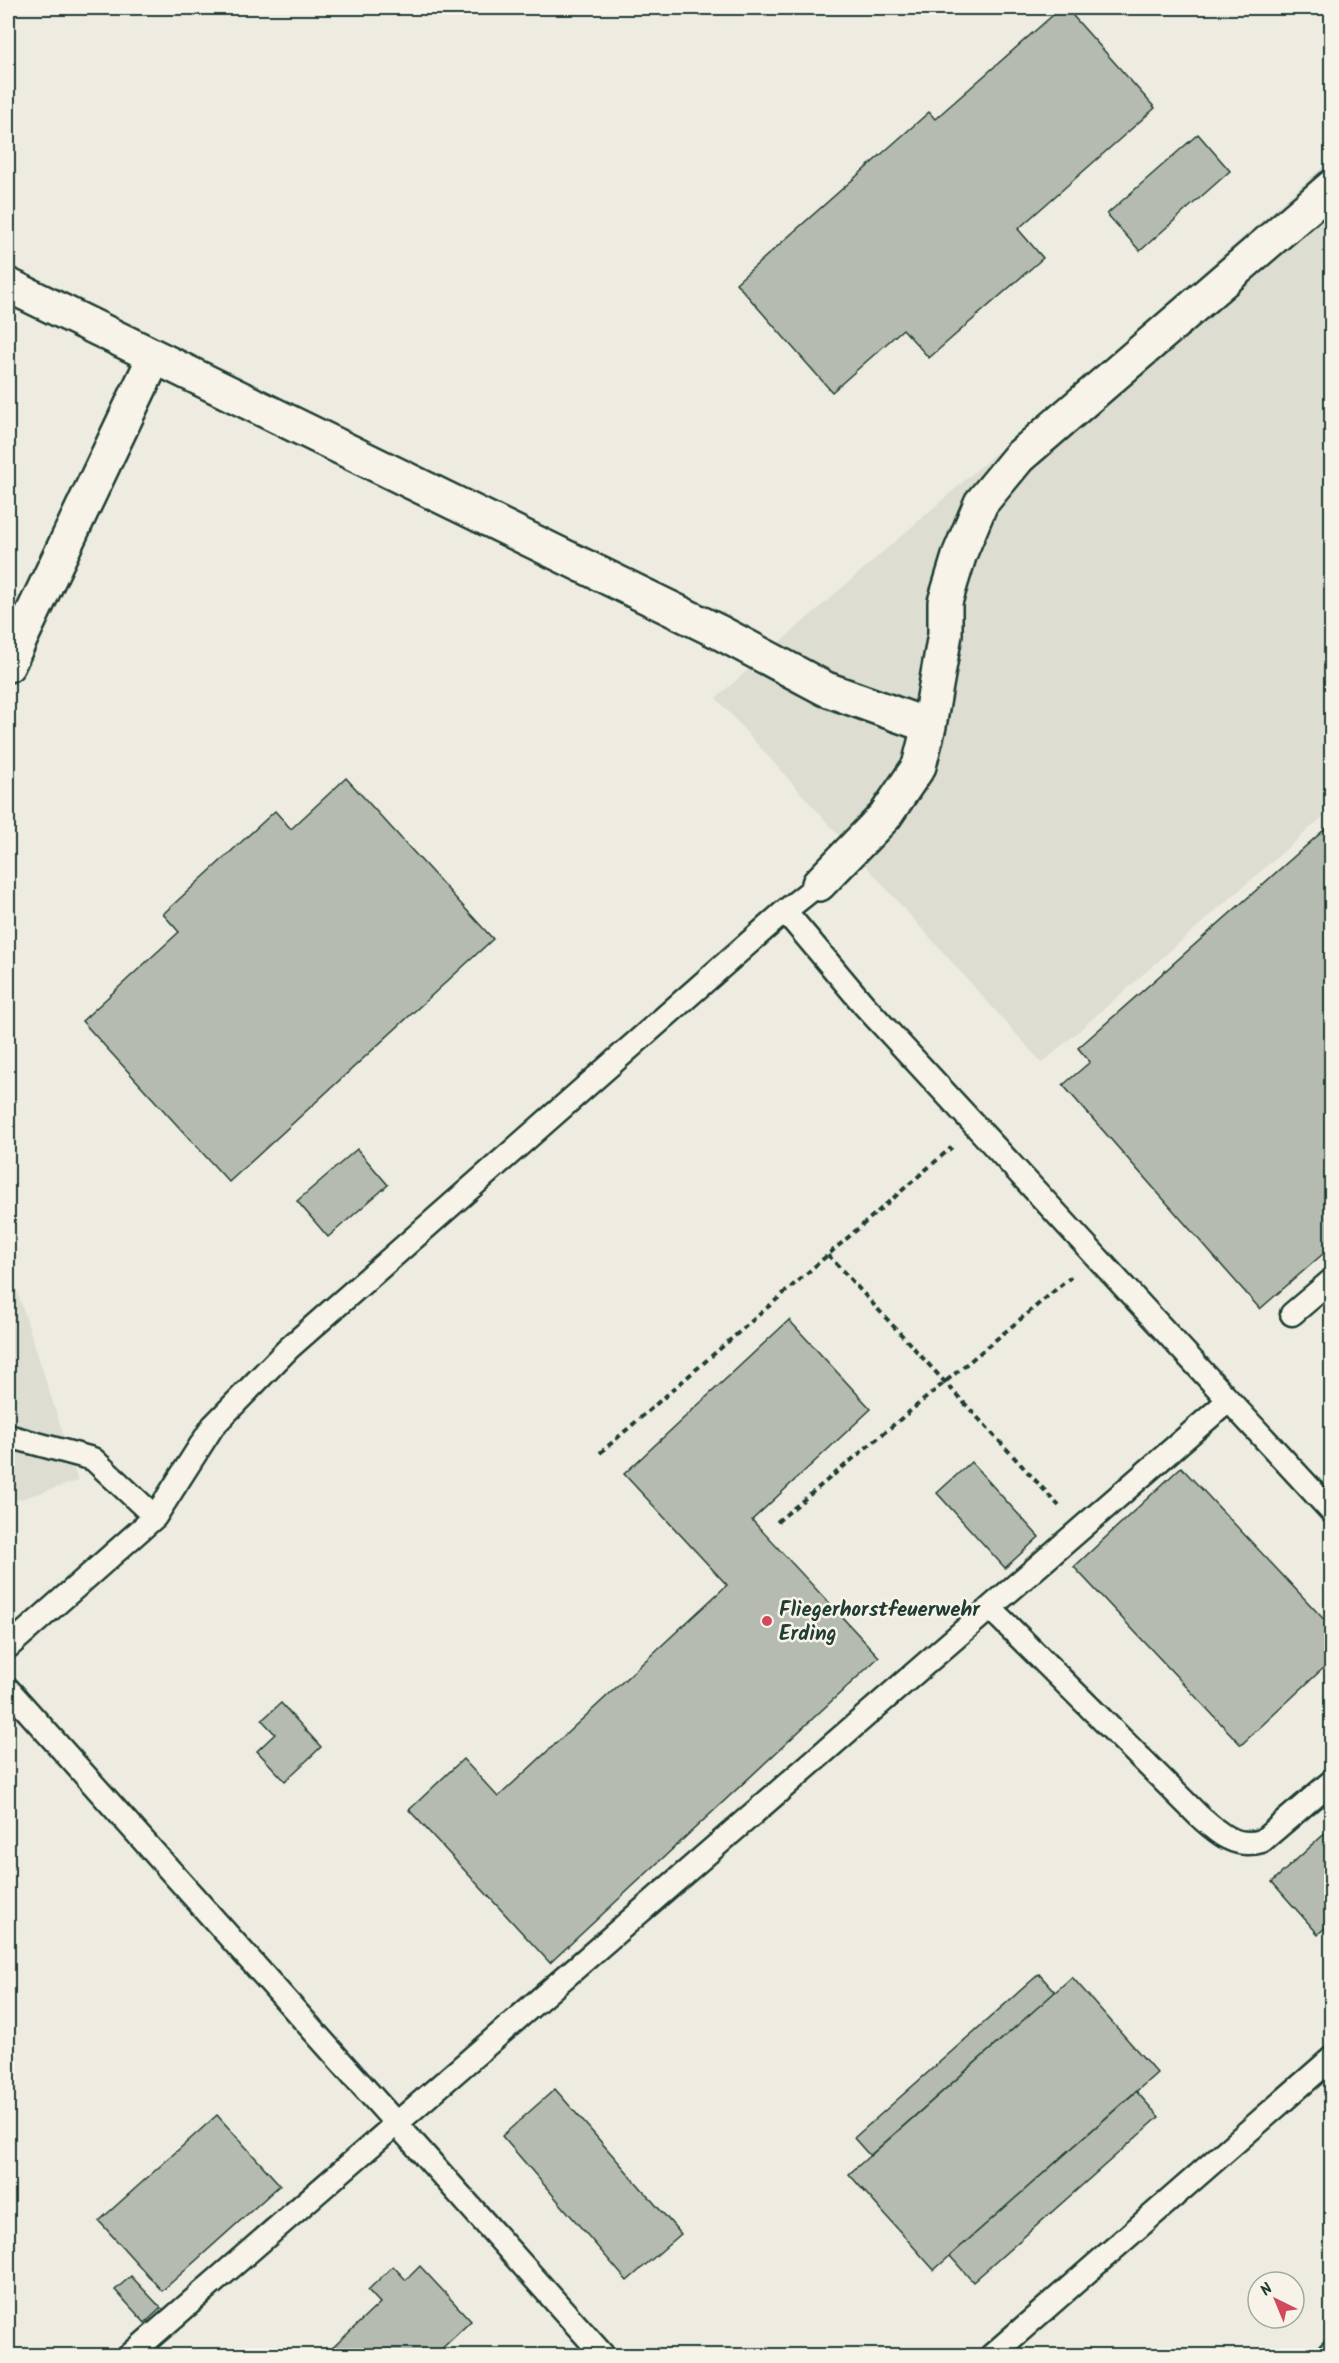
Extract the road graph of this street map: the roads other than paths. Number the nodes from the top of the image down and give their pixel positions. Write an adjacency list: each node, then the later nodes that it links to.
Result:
1 (1332, 188): 5 (street)
2 (8, 285): 3 (street)
3 (154, 358): 4 (street); 5 (street)
4 (8, 665)
5 (929, 726): 6 (street)
6 (819, 884): 7 (lane)
7 (785, 911): 10 (lane); 13 (lane)
8 (1332, 1280): 9 (lane)
9 (1292, 1314)
10 (1228, 1401): 12 (lane); 14 (lane)
11 (8, 1436): 13 (lane)
12 (1332, 1512)
13 (155, 1517): 15 (lane)
14 (990, 1608): 17 (lane); 19 (lane)
15 (8, 1647)
16 (8, 1689): 19 (lane)
17 (1332, 1781)
18 (1332, 2058): 23 (lane)
19 (395, 2125): 21 (lane); 22 (lane)
20 (1332, 2351): 24 (lane)
21 (129, 2355)
22 (604, 2355)
23 (991, 2355)
24 (1327, 2355)

